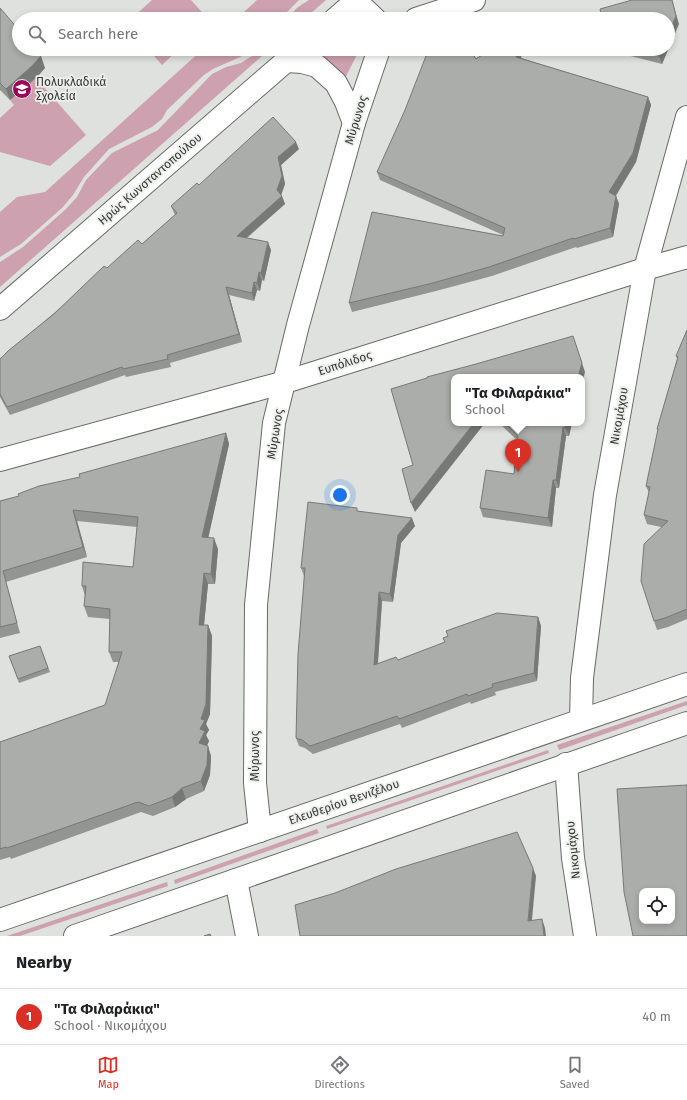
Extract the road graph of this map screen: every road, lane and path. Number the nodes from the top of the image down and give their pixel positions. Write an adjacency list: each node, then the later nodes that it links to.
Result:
1 (357, 0): 3 (street); 4 (street)
2 (473, 0): 5 (street)
3 (343, 12)
4 (368, 12)
5 (437, 12)
6 (293, 56): 13 (street, Ηρώς Κωνσταντοπούλου)
7 (295, 56): 10 (street)
8 (377, 56): 10 (street, Μύρωνος)
9 (687, 117): 12 (street, Νικομάχου)
10 (354, 123): 14 (street, Μύρωνος)
11 (687, 257): 12 (street, Ευπόλιδος)
12 (645, 269): 14 (street, Ευπόλιδος); 17 (street, Νικομάχου)
13 (0, 309)
14 (285, 382): 15 (street, Ευπόλιδος); 20 (street, Μύρωνος)
15 (0, 460)
16 (687, 684): 17 (street, Ελευθερίου Βενιζέλου)
17 (581, 720): 20 (street, Ελευθερίου Βενιζέλου)
18 (687, 723): 19 (street)
19 (566, 764): 21 (street); 25 (street, Νικομάχου)
20 (260, 831): 22 (street, Ελευθερίου Βενιζέλου)
21 (236, 880): 23 (street); 24 (street)
22 (0, 920)
23 (75, 936)
24 (247, 936)
25 (585, 936)

